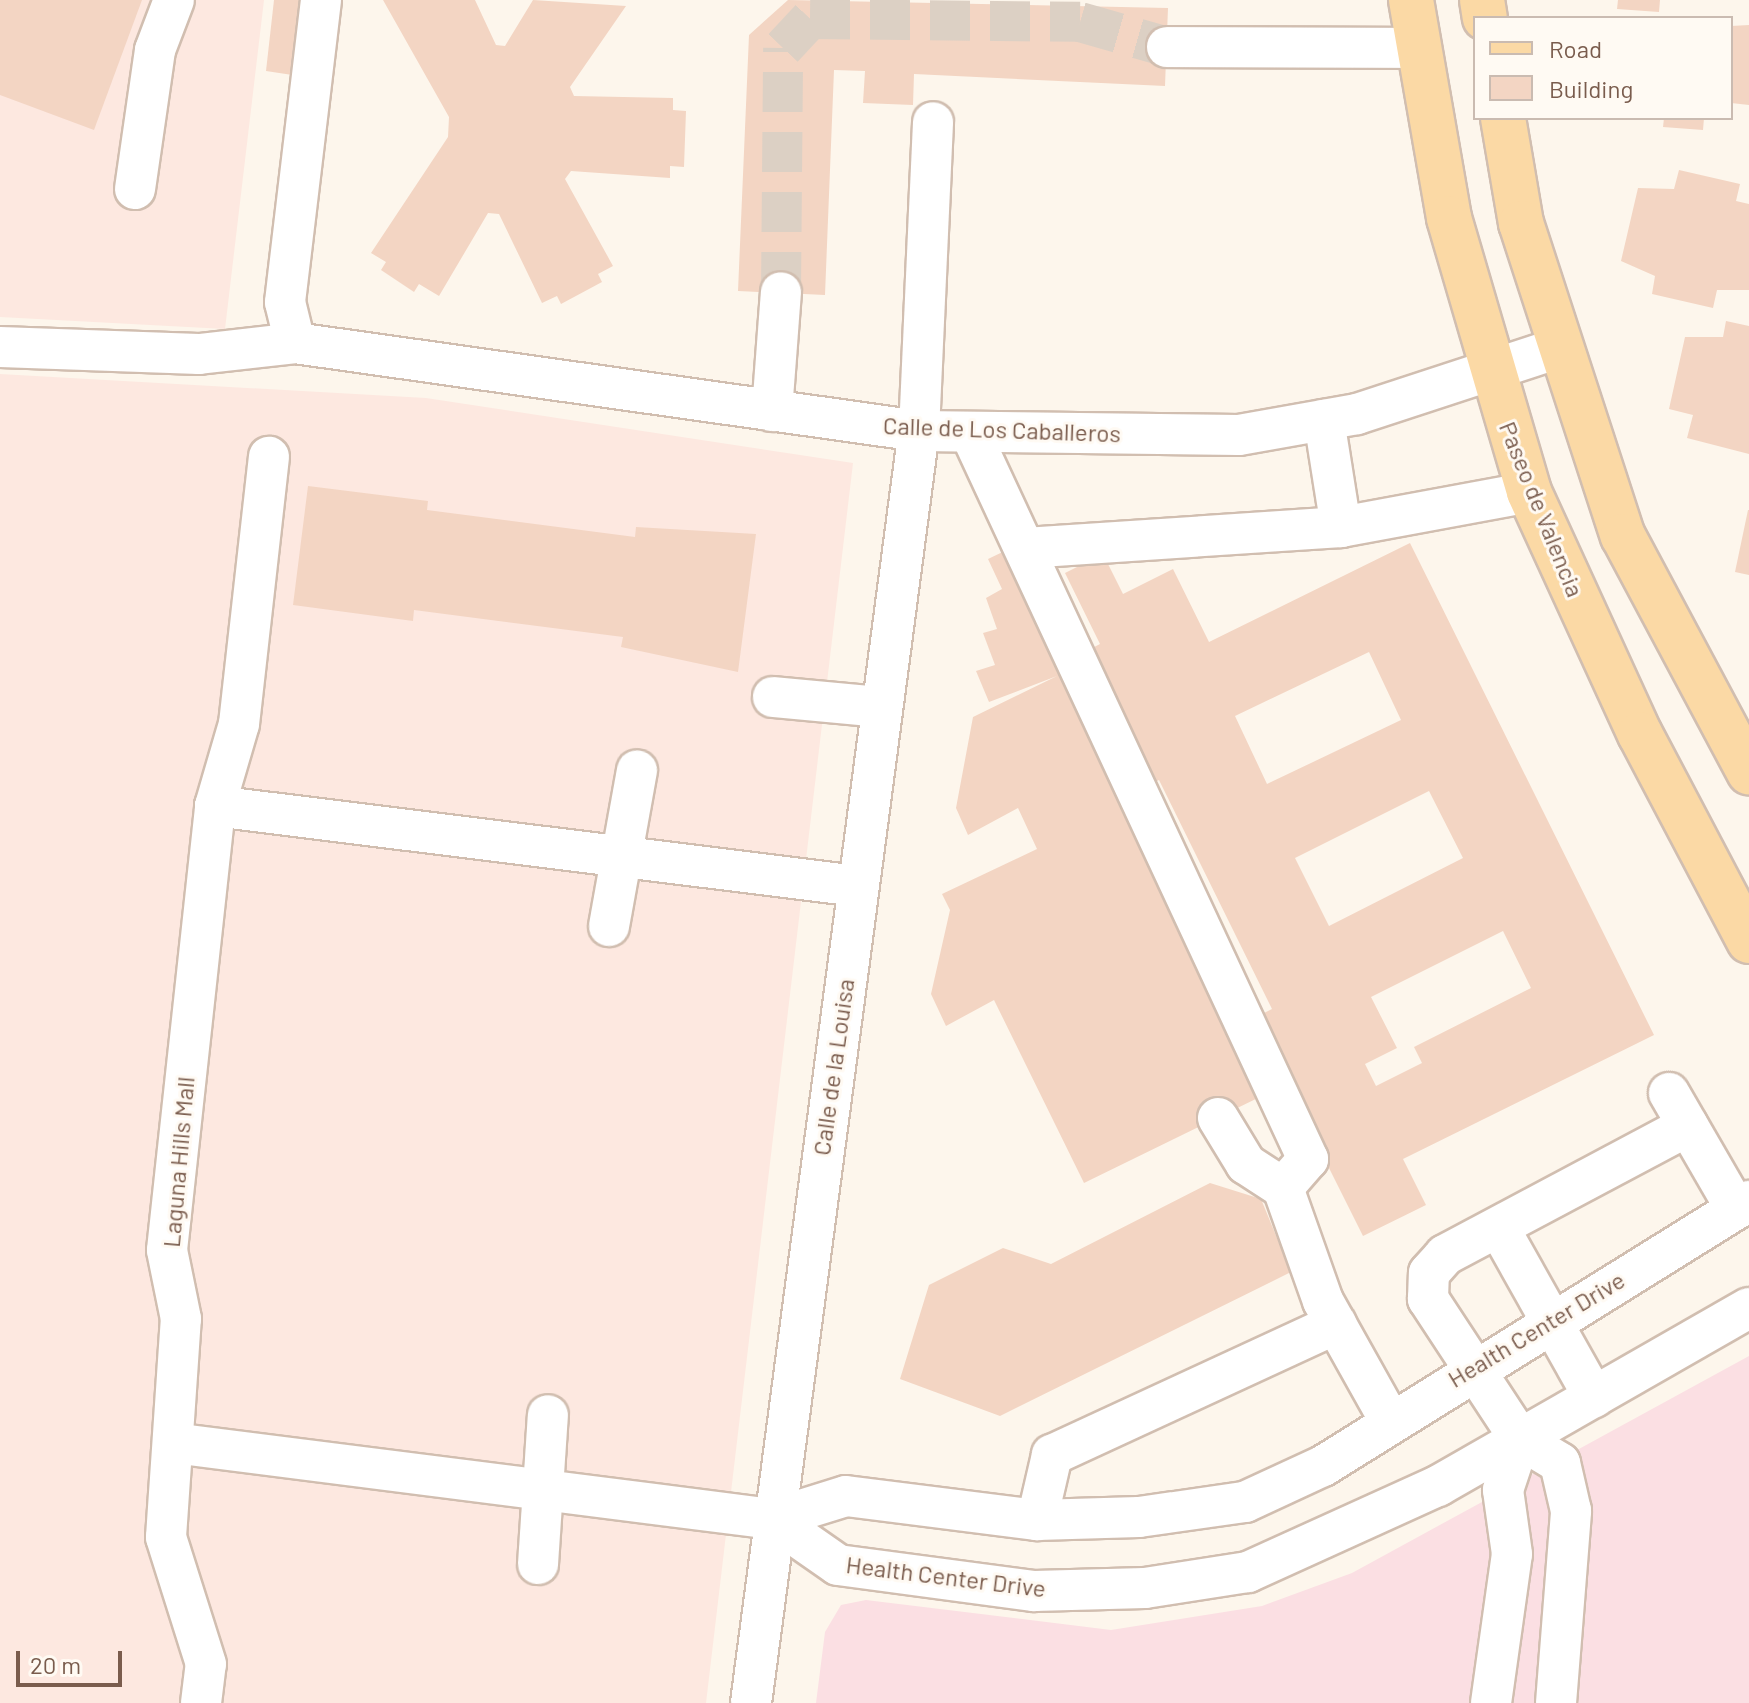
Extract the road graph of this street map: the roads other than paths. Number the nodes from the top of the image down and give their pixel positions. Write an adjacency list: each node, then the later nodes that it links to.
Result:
1 (174, 0): 8 (street)
2 (321, 0): 10 (street)
3 (1411, 0): 5 (main road, Paseo de Valencia)
4 (1167, 47): 5 (street)
5 (1419, 48): 13 (main road, Paseo de Valencia)
6 (1503, 120): 12 (main road)
7 (933, 122): 16 (street, Calle de la Louisa)
8 (135, 189)
9 (781, 292): 14 (street)
10 (295, 343): 11 (street, Calle de Los Caballeros); 14 (street, Calle de Los Caballeros)
11 (0, 347)
12 (1559, 348): 13 (street, Calle de Los Caballeros); 25 (main road)
13 (1487, 369): 15 (street, Calle de Los Caballeros); 19 (main road, Paseo de Valencia)
14 (772, 411): 16 (street, Calle de Los Caballeros)
15 (1324, 420): 17 (street, Calle de Los Caballeros); 20 (street)
16 (919, 431): 17 (street, Calle de Los Caballeros); 23 (street, Calle de la Louisa)
17 (970, 432): 21 (street)
18 (269, 457): 26 (street, Laguna Hills Mall)
19 (1529, 492): 20 (street); 30 (main road, Paseo de Valencia)
20 (1341, 527): 21 (street)
21 (1025, 548): 32 (street)
22 (773, 697): 23 (street)
23 (881, 707): 28 (street, Calle de la Louisa)
24 (637, 771): 27 (street)
25 (1749, 772)
26 (215, 806): 27 (street); 43 (street, Laguna Hills Mall)
27 (622, 856): 28 (street); 29 (street)
28 (857, 886): 45 (street, Calle de la Louisa)
29 (609, 926)
30 (1749, 941)
31 (1218, 1118): 32 (street)
32 (1283, 1188): 37 (street)
33 (1742, 1205): 34 (street); 36 (street, Health Center Drive)
34 (1499, 1228): 36 (street); 38 (street)
35 (1749, 1308): 39 (street, Health Center Drive)
36 (1551, 1319): 38 (street, Health Center Drive); 39 (street)
37 (1336, 1324): 41 (street); 46 (street)
38 (1473, 1367): 41 (street, Health Center Drive); 42 (street)
39 (1594, 1397): 42 (street, Health Center Drive)
40 (548, 1415): 44 (street)
41 (1390, 1421): 46 (street, Health Center Drive)
42 (1520, 1439): 45 (street, Health Center Drive); 50 (street); 51 (street)
43 (173, 1443): 44 (street); 48 (street, Laguna Hills Mall)
44 (543, 1492): 45 (street); 47 (street)
45 (772, 1519): 46 (street, Health Center Drive); 49 (street, Calle de la Louisa)
46 (1037, 1520)
47 (538, 1564)
48 (201, 1703)
49 (751, 1703)
50 (1491, 1703)
51 (1556, 1703)

